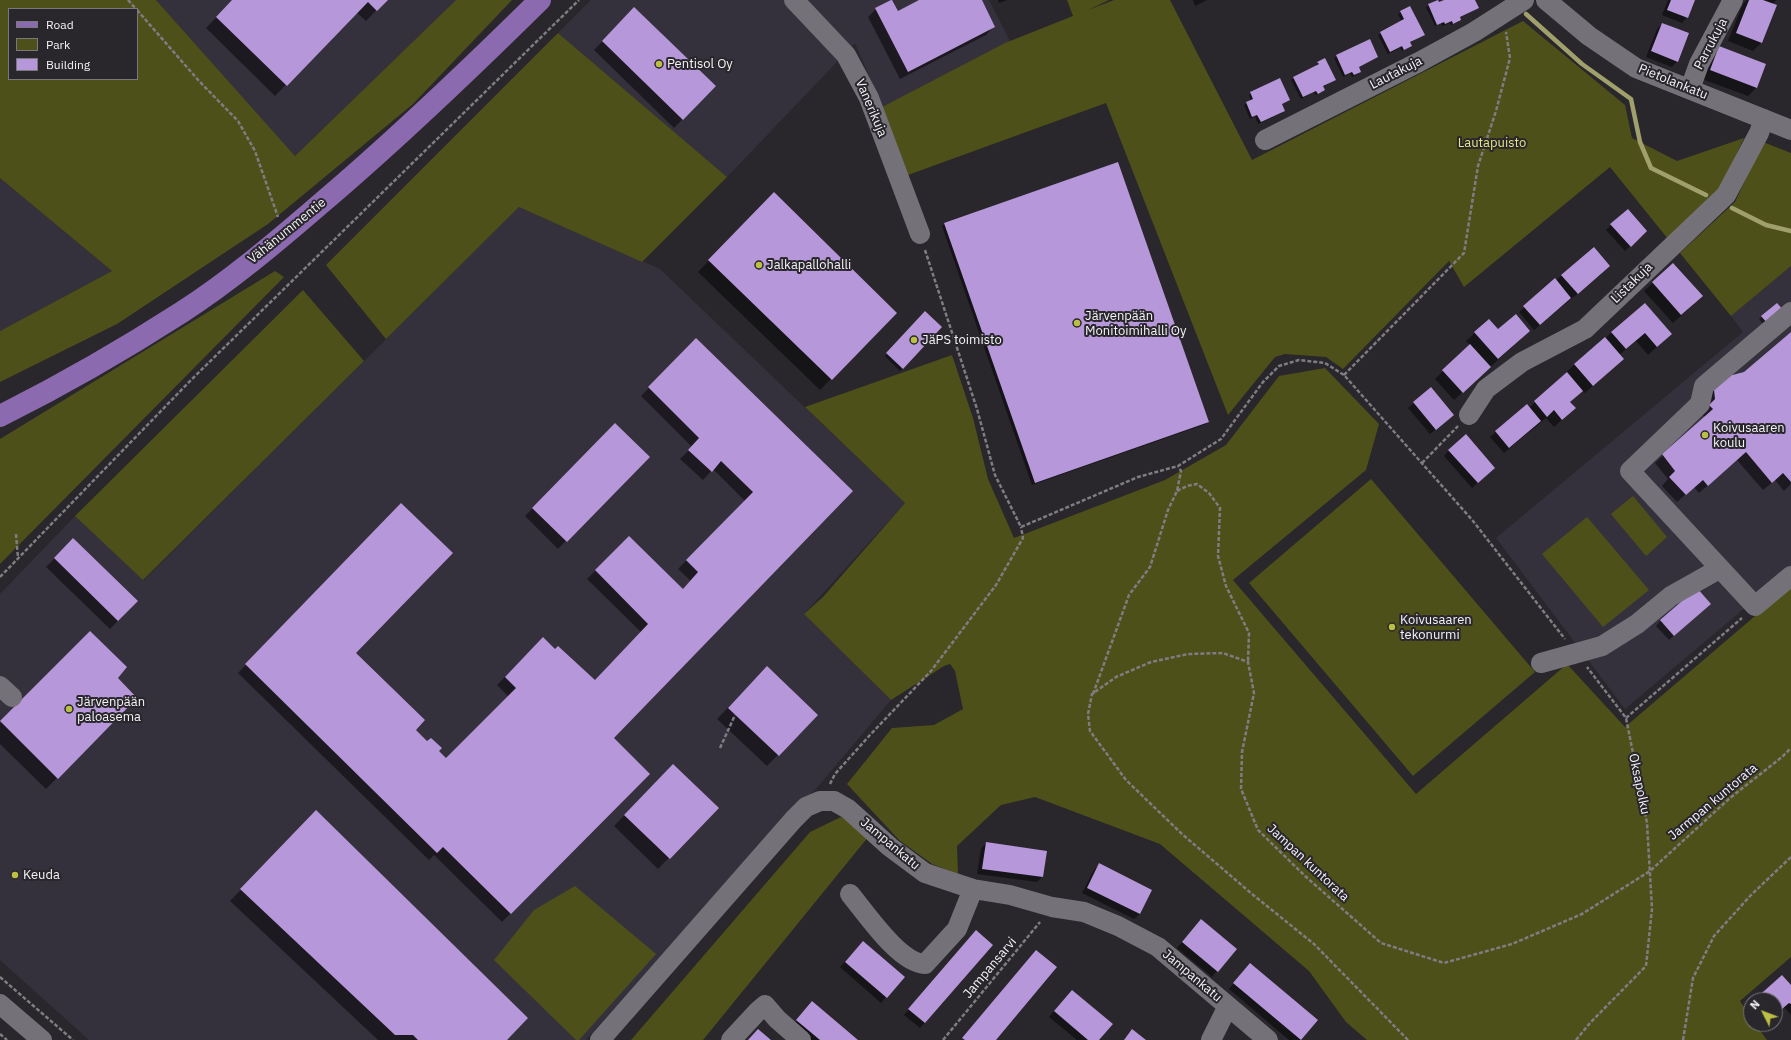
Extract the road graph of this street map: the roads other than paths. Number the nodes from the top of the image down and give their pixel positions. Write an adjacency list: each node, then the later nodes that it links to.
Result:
1 (540, 0): 13 (main road, Vähänummentie)
2 (794, 0): 10 (street, Vanerikuja)
3 (1524, 0): 9 (street, Lautakuja)
4 (1546, 0): 6 (street, Pietolankatu)
5 (1733, 0): 6 (street, Parrukuja)
6 (1690, 88): 7 (street, Pietolankatu)
7 (1764, 119): 8 (street, Pietolankatu); 12 (street, Listakuja)
8 (1791, 130)
9 (1265, 140)
10 (920, 234)
11 (1791, 312): 14 (street)
12 (1469, 415)
13 (0, 416)
14 (1719, 568): 15 (street); 16 (street)
15 (1791, 576)
16 (1541, 662)
17 (973, 889): 18 (street); 20 (street, Jampankatu); 22 (street, Jampankatu)
18 (850, 894)
19 (0, 1004): 21 (street)
20 (1228, 1006): 25 (street); 26 (street, Jampankatu)
21 (42, 1040)
22 (600, 1040)
23 (731, 1040): 24 (street)
24 (802, 1040)
25 (1211, 1040)
26 (1268, 1040)

